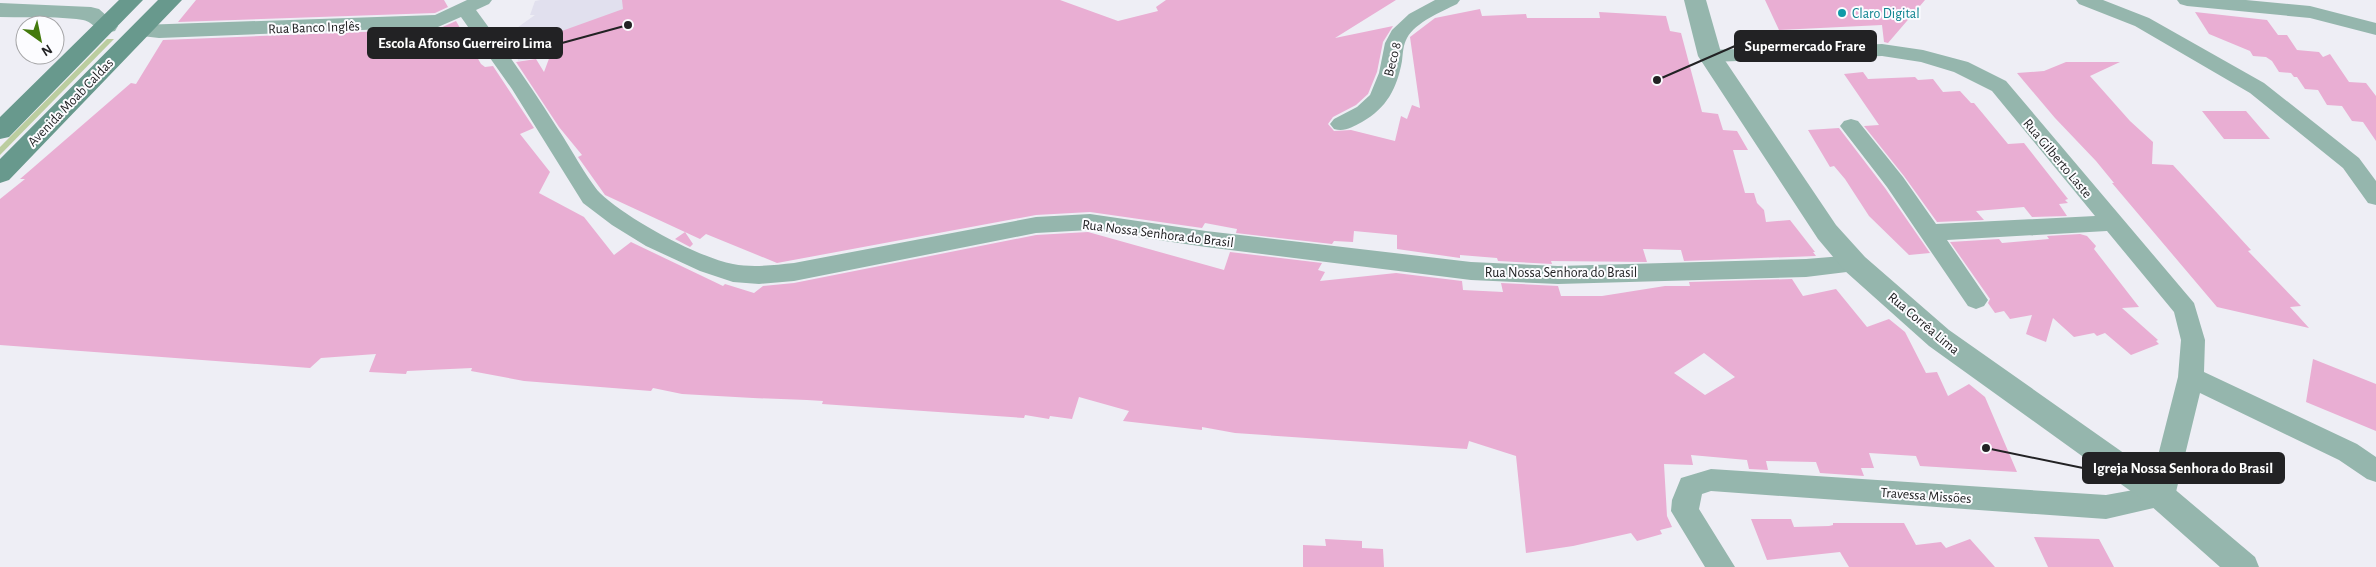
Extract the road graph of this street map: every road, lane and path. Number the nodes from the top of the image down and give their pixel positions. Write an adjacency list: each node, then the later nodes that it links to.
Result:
1 (132, 0): 9 (main road, Avenida Moab Caldas)
2 (171, 0): 14 (main road, Avenida Moab Caldas)
3 (1450, 0): 16 (street, Beco 8)
4 (1695, 0): 15 (street, Rua Corrêa Lima)
5 (2086, 0): 20 (street)
6 (2186, 0): 13 (street)
7 (474, 4): 14 (street, Rua Banco Inglês); 23 (street, Rua Nossa Senhora do Brasil)
8 (0, 10): 9 (street)
9 (107, 26): 12 (street); 14 (main road); 18 (main road, Avenida Moab Caldas)
10 (0, 27): 11 (street)
11 (15, 28)
12 (65, 28)
13 (2376, 29)
14 (140, 30): 19 (main road, Avenida Moab Caldas)
15 (1710, 56): 21 (street, Rua Gilberto Laste); 23 (street, Rua Corrêa Lima)
16 (1342, 124)
17 (1851, 126): 22 (street)
18 (0, 131)
19 (0, 174)
20 (2376, 197)
21 (2112, 223): 22 (street); 25 (street, Rua Gilberto Laste)
22 (1930, 233): 24 (street)
23 (1855, 264): 27 (street, Rua Corrêa Lima)
24 (1976, 300)
25 (2191, 377): 26 (street); 27 (street, Rua Gilberto Laste)
26 (2376, 470)
27 (2161, 496): 28 (street, Travessa Missões); 29 (street, Rua Corrêa Lima)
28 (1721, 567)
29 (2243, 567)

